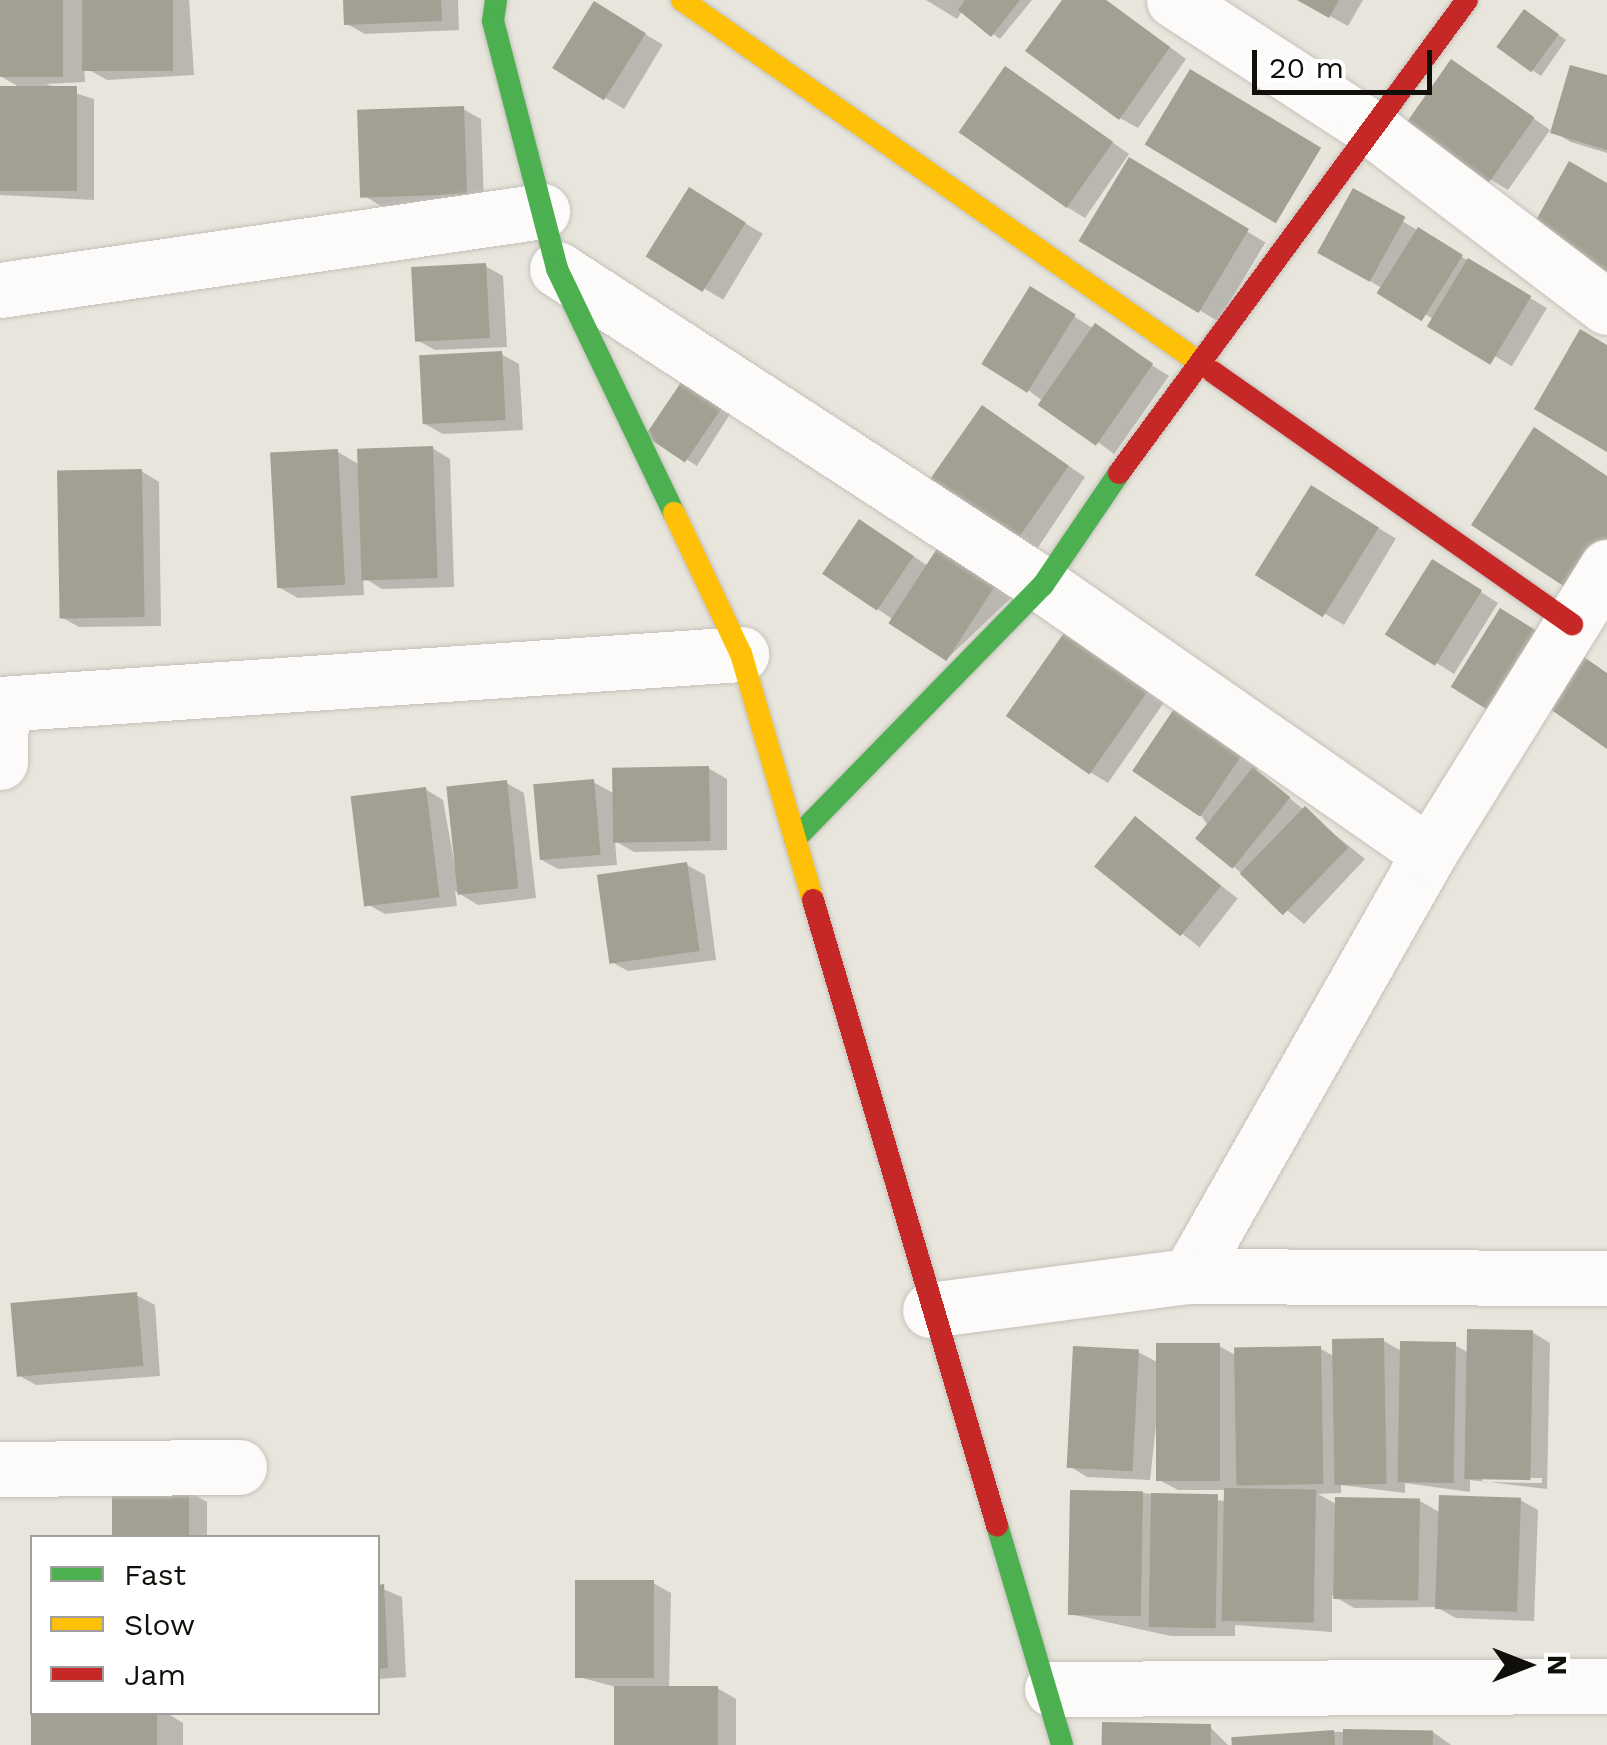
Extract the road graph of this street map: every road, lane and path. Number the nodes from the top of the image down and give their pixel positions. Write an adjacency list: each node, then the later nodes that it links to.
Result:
1 (496, 0): 6 (street)
2 (682, 0): 10 (street)
3 (1174, 0): 5 (street)
4 (1467, 0): 5 (street)
5 (1371, 128): 9 (street); 10 (street)
6 (542, 211): 7 (street); 8 (street)
7 (557, 269): 12 (street); 14 (street)
8 (0, 290)
9 (1607, 307)
10 (1195, 361): 12 (street); 13 (street)
11 (1607, 568): 13 (street)
12 (1043, 585): 17 (street); 18 (street)
13 (1572, 624): 18 (street)
14 (741, 654): 15 (street); 17 (street)
15 (0, 704): 16 (street)
16 (0, 762)
17 (795, 839): 21 (street)
18 (1430, 854): 19 (street)
19 (1189, 1276): 20 (street); 21 (street)
20 (1607, 1278)
21 (930, 1310): 25 (street)
22 (239, 1467): 23 (street)
23 (0, 1470)
24 (1607, 1686): 25 (street)
25 (1052, 1690): 26 (street)
26 (1062, 1745)

